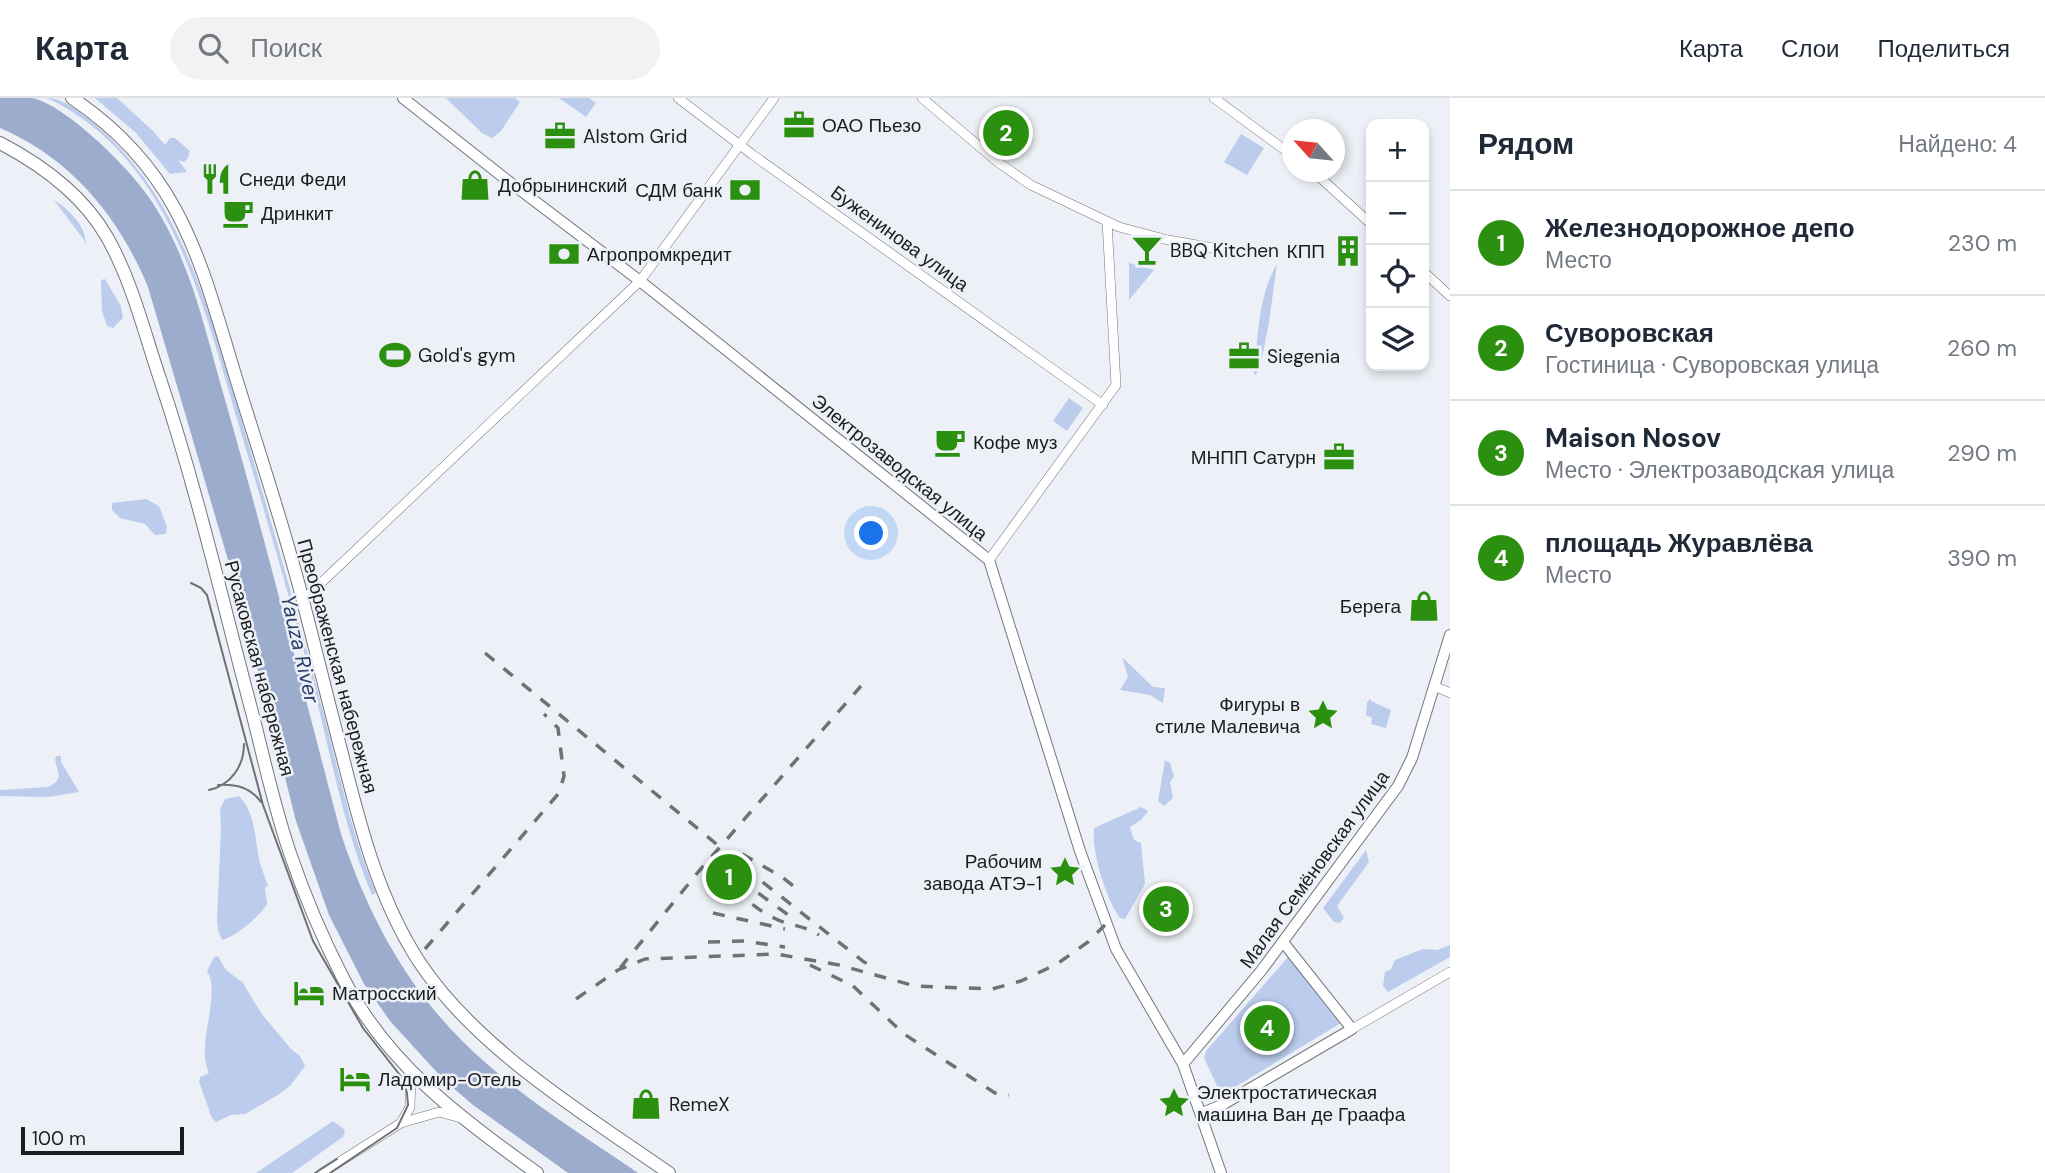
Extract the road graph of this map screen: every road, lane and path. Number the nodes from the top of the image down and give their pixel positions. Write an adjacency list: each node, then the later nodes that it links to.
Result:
1 (72, 98): 19 (main road, Преображенская набережная)
2 (403, 98): 15 (street, Электрозаводская улица)
3 (678, 98): 8 (street, Буженинова улица)
4 (774, 98): 8 (street)
5 (922, 98): 12 (street)
6 (1214, 98): 9 (street)
7 (0, 143): 27 (main road, Русаковская набережная)
8 (740, 145): 15 (street); 17 (street, Буженинова улица)
9 (1282, 148)
10 (1325, 182): 11 (street)
11 (1366, 219)
12 (1107, 221): 13 (street); 17 (street)
13 (1231, 251)
14 (1429, 277): 16 (street)
15 (640, 281): 18 (street, Электрозаводская улица); 19 (street)
16 (1450, 296)
17 (1103, 405): 18 (street)
18 (989, 560): 26 (street, Электрозаводская улица)
19 (303, 600): 33 (main road, Преображенская набережная)
20 (1450, 635): 21 (street, Малая Семёновская улица)
21 (1434, 686): 22 (street); 23 (street, Малая Семёновская улица)
22 (1450, 693)
23 (1283, 942): 25 (street); 26 (street, Малая Семёновская улица)
24 (1450, 972): 25 (street)
25 (1352, 1029): 28 (street)
26 (1183, 1064): 28 (street, Электрозаводская улица)
27 (411, 1073): 29 (main road, Русаковская набережная); 30 (street)
28 (1202, 1113): 34 (street, Электрозаводская улица)
29 (463, 1118): 30 (street); 32 (main road, Русаковская набережная)
30 (401, 1123): 31 (street)
31 (323, 1173)
32 (537, 1173)
33 (669, 1173)
34 (1222, 1173)

